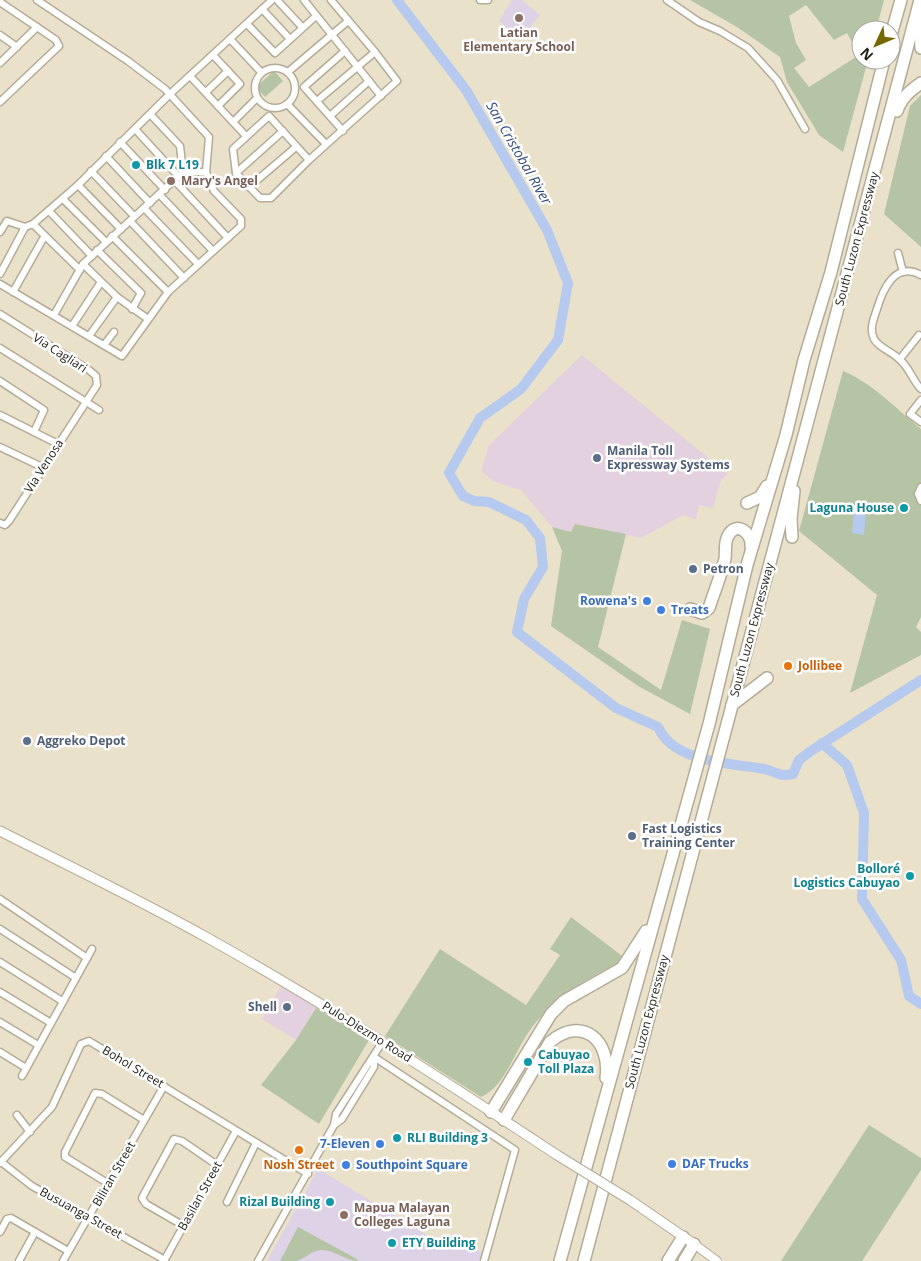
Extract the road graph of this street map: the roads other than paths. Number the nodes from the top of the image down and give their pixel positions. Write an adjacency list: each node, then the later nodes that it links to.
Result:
1 (37, 0): 38 (street)
2 (272, 0): 12 (street)
3 (277, 0): 18 (street)
4 (304, 0): 13 (street)
5 (331, 0): 15 (street)
6 (480, 0): 7 (street)
7 (488, 0)
8 (667, 0): 49 (street)
9 (901, 0): 14 (highway)
10 (921, 0): 24 (highway); 57 (highway, South Luzon Expressway)
11 (0, 2): 17 (street)
12 (262, 9): 16 (street); 22 (street)
13 (316, 16): 18 (street); 19 (street)
14 (895, 20)
15 (348, 21): 19 (street); 26 (street)
16 (247, 24): 21 (street); 22 (street)
17 (37, 27): 23 (street); 42 (street)
18 (302, 27): 22 (street)
19 (331, 34): 25 (street); 33 (street)
20 (0, 35): 23 (street)
21 (230, 39): 27 (street); 32 (street)
22 (290, 40)
23 (17, 47): 28 (street)
24 (921, 48)
25 (345, 51): 29 (street); 41 (street)
26 (375, 52): 29 (street); 39 (street)
27 (213, 55): 31 (street); 34 (street)
28 (0, 63)
29 (358, 65): 35 (street); 41 (street)
30 (882, 70): 115 (highway, South Luzon Expressway)
31 (228, 71): 37 (street); 44 (street)
32 (261, 72): 33 (street); 40 (street)
33 (288, 72): 43 (street)
34 (190, 76): 37 (street); 38 (street)
35 (368, 81): 39 (street); 46 (street)
36 (921, 83): 57 (highway)
37 (206, 92): 44 (street)
38 (170, 94): 45 (street); 60 (street)
39 (381, 96): 51 (street)
40 (257, 98): 43 (street); 47 (street)
41 (317, 101): 46 (street)
42 (0, 102)
43 (287, 104): 54 (street)
44 (218, 106): 47 (street)
45 (151, 115): 48 (street); 62 (street)
46 (330, 116): 51 (street)
47 (233, 122): 52 (street)
48 (135, 129): 53 (street); 62 (street)
49 (805, 129)
50 (282, 131): 52 (street); 55 (street); 61 (street)
51 (342, 131): 54 (street)
52 (246, 136): 61 (street)
53 (120, 142): 56 (street); 65 (street)
54 (326, 144): 58 (street)
55 (296, 147): 58 (street); 64 (street)
56 (106, 156): 59 (street); 67 (street)
57 (879, 157): 117 (highway, South Luzon Expressway)
58 (309, 160): 64 (street)
59 (91, 171): 63 (street); 70 (street)
60 (206, 172): 62 (street); 77 (street)
61 (236, 173): 64 (street)
62 (179, 177): 65 (street); 77 (street)
63 (78, 185): 66 (street); 73 (street)
64 (249, 187)
65 (163, 192): 67 (street); 80 (street)
66 (63, 199): 69 (street); 78 (street)
67 (150, 203): 68 (street)
68 (144, 208): 70 (street); 83 (street)
69 (48, 211): 71 (street); 82 (street)
70 (132, 218): 73 (street); 88 (street)
71 (33, 224): 72 (street); 76 (street)
72 (25, 227): 74 (street); 86 (street)
73 (121, 229): 75 (street)
74 (0, 232)
75 (112, 236): 78 (street); 92 (street)
76 (44, 237): 84 (street); 91 (street)
77 (228, 238): 80 (street)
78 (106, 242): 79 (street)
79 (98, 250): 82 (street); 94 (street)
80 (213, 251): 83 (street)
81 (898, 253): 85 (street)
82 (92, 256): 84 (street)
83 (198, 264): 88 (street)
84 (81, 267): 89 (street); 96 (street)
85 (903, 272): 87 (street); 104 (street)
86 (0, 274)
87 (921, 275)
88 (184, 278): 92 (street)
89 (101, 282): 93 (street); 98 (street)
90 (0, 284): 91 (street)
91 (13, 292): 96 (street)
92 (168, 292): 97 (street)
93 (117, 298): 94 (street); 101 (street)
94 (132, 309): 97 (street)
95 (0, 314): 108 (street, Via Cagliari)
96 (54, 315): 98 (street)
97 (148, 319): 102 (street)
98 (72, 326): 101 (street)
99 (114, 332): 102 (street)
100 (918, 334): 104 (street)
101 (89, 336): 102 (street)
102 (104, 345)
103 (0, 348): 108 (street)
104 (900, 359): 106 (street)
105 (0, 381): 112 (street)
106 (921, 389)
107 (921, 400): 111 (street)
108 (86, 402): 109 (street); 113 (street, Via Venosa)
109 (98, 410)
110 (0, 416): 112 (street)
111 (921, 422)
112 (34, 432): 113 (street)
113 (58, 444): 116 (street, Via Venosa)
114 (0, 447): 116 (street)
115 (778, 462): 120 (highway); 123 (highway, South Luzon Expressway)
116 (42, 468): 121 (street, Via Venosa)
117 (794, 470): 122 (highway); 126 (highway, South Luzon Expressway)
118 (921, 487): 119 (street)
119 (921, 501)
120 (747, 503)
121 (0, 523)
122 (792, 537)
123 (747, 565): 124 (highway); 129 (highway, South Luzon Expressway)
124 (690, 609)
125 (767, 678): 126 (highway)
126 (732, 705): 172 (highway, South Luzon Expressway)
127 (0, 831): 139 (main road, Pulo-Diezmo Road)
128 (0, 899): 132 (street)
129 (655, 914): 146 (highway, South Luzon Expressway); 147 (highway)
130 (0, 929): 134 (street)
131 (92, 949): 132 (street)
132 (87, 958): 134 (street)
133 (0, 962): 136 (street)
134 (76, 978): 136 (street)
135 (0, 992): 138 (street)
136 (62, 1001): 138 (street)
137 (0, 1022): 140 (street)
138 (51, 1023): 140 (street)
139 (383, 1041): 142 (street); 147 (main road, Pulo-Diezmo Road)
140 (38, 1045): 143 (street)
141 (0, 1052): 143 (street)
142 (374, 1057): 156 (street); 170 (street)
143 (26, 1068): 144 (street)
144 (22, 1076)
145 (164, 1086): 149 (street, Biliran Street); 151 (street, Bohol Street); 152 (street, Bohol Street)
146 (602, 1108): 150 (highway); 171 (highway, South Luzon Expressway)
147 (491, 1112): 150 (main road, Pulo-Diezmo Road)
148 (17, 1115): 152 (street)
149 (144, 1120): 157 (street, Biliran Street); 157 (street)
150 (504, 1120): 163 (main road, Pulo-Diezmo Road, bridge)
151 (236, 1131): 153 (street, Bohol Street); 155 (street, Basilan Street)
152 (30, 1132): 154 (street, Bohol Street)
153 (256, 1143): 156 (street, Bohol Street); 158 (street)
154 (0, 1162): 159 (street, Busuanga Street)
155 (217, 1165): 160 (street, Basilan Street); 160 (street)
156 (308, 1174): 169 (street)
157 (108, 1184): 159 (street, Biliran Street)
158 (226, 1202)
159 (89, 1216): 165 (street, Biliran Street); 166 (street, Busuanga Street)
160 (184, 1226): 166 (street, Basilan Street)
161 (0, 1232): 162 (street)
162 (35, 1232): 165 (street); 167 (street)
163 (683, 1237): 164 (main road, Pulo-Diezmo Road); 173 (highway)
164 (694, 1244): 174 (highway); 175 (street, Pulo-Diezmo Road)
165 (68, 1251): 168 (street, Biliran Street)
166 (164, 1260)
167 (19, 1261)
168 (63, 1261)
169 (258, 1261)
170 (484, 1261)
171 (560, 1261)
172 (585, 1261)
173 (668, 1261)
174 (684, 1261)
175 (716, 1261)

